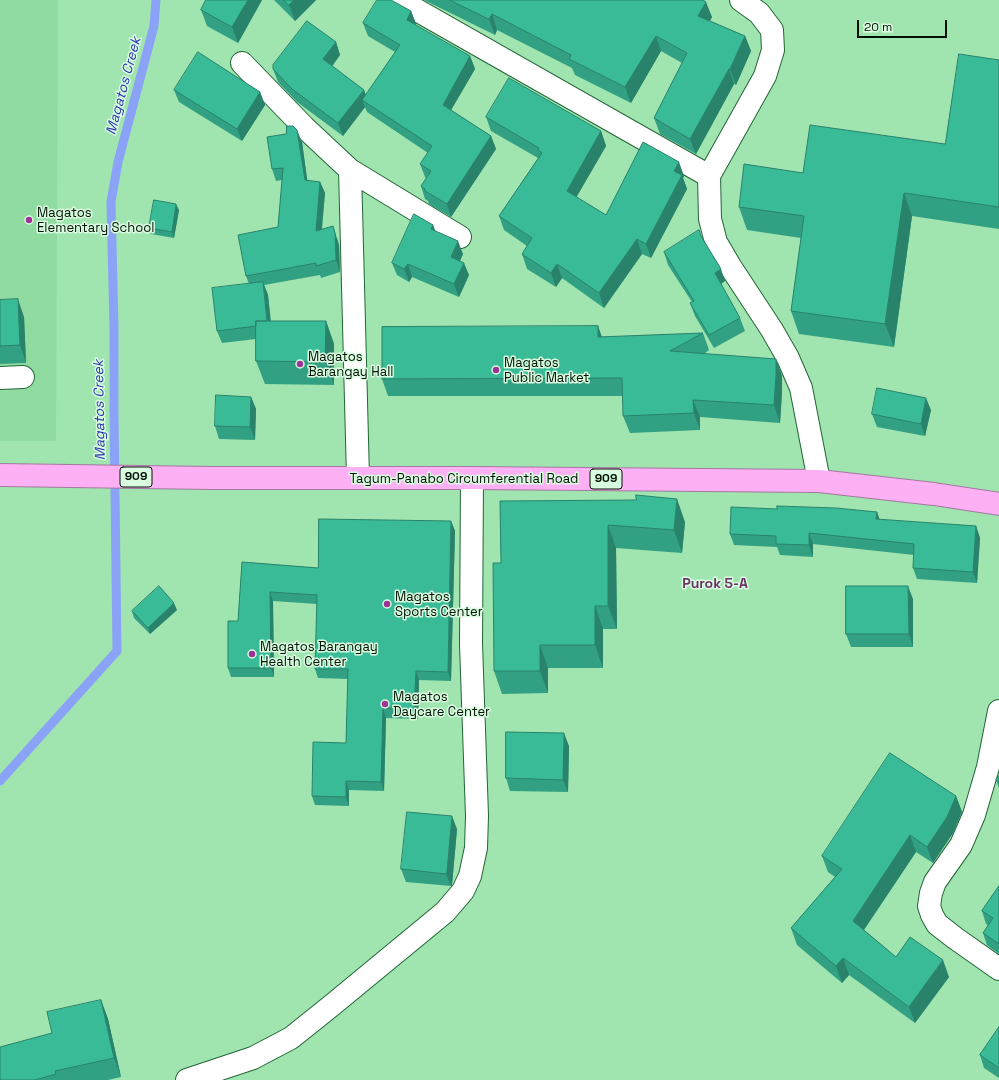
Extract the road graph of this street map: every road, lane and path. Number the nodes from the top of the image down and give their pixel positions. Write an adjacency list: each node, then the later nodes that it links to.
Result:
1 (399, 0): 5 (street)
2 (741, 0): 5 (street)
3 (242, 63): 4 (street)
4 (350, 170): 6 (street); 10 (street)
5 (709, 176): 12 (street)
6 (460, 237)
7 (23, 377): 8 (street)
8 (0, 378)
9 (0, 475): 10 (highway, Tagum-Panabo Circumferential Road / 909)
10 (358, 478): 11 (highway, Tagum-Panabo Circumferential Road / 909)
11 (472, 478): 12 (highway, Tagum-Panabo Circumferential Road / 909); 16 (street)
12 (819, 481): 13 (highway, Tagum-Panabo Circumferential Road / 909)
13 (999, 504)
14 (999, 716): 15 (street)
15 (999, 969)
16 (187, 1080)

